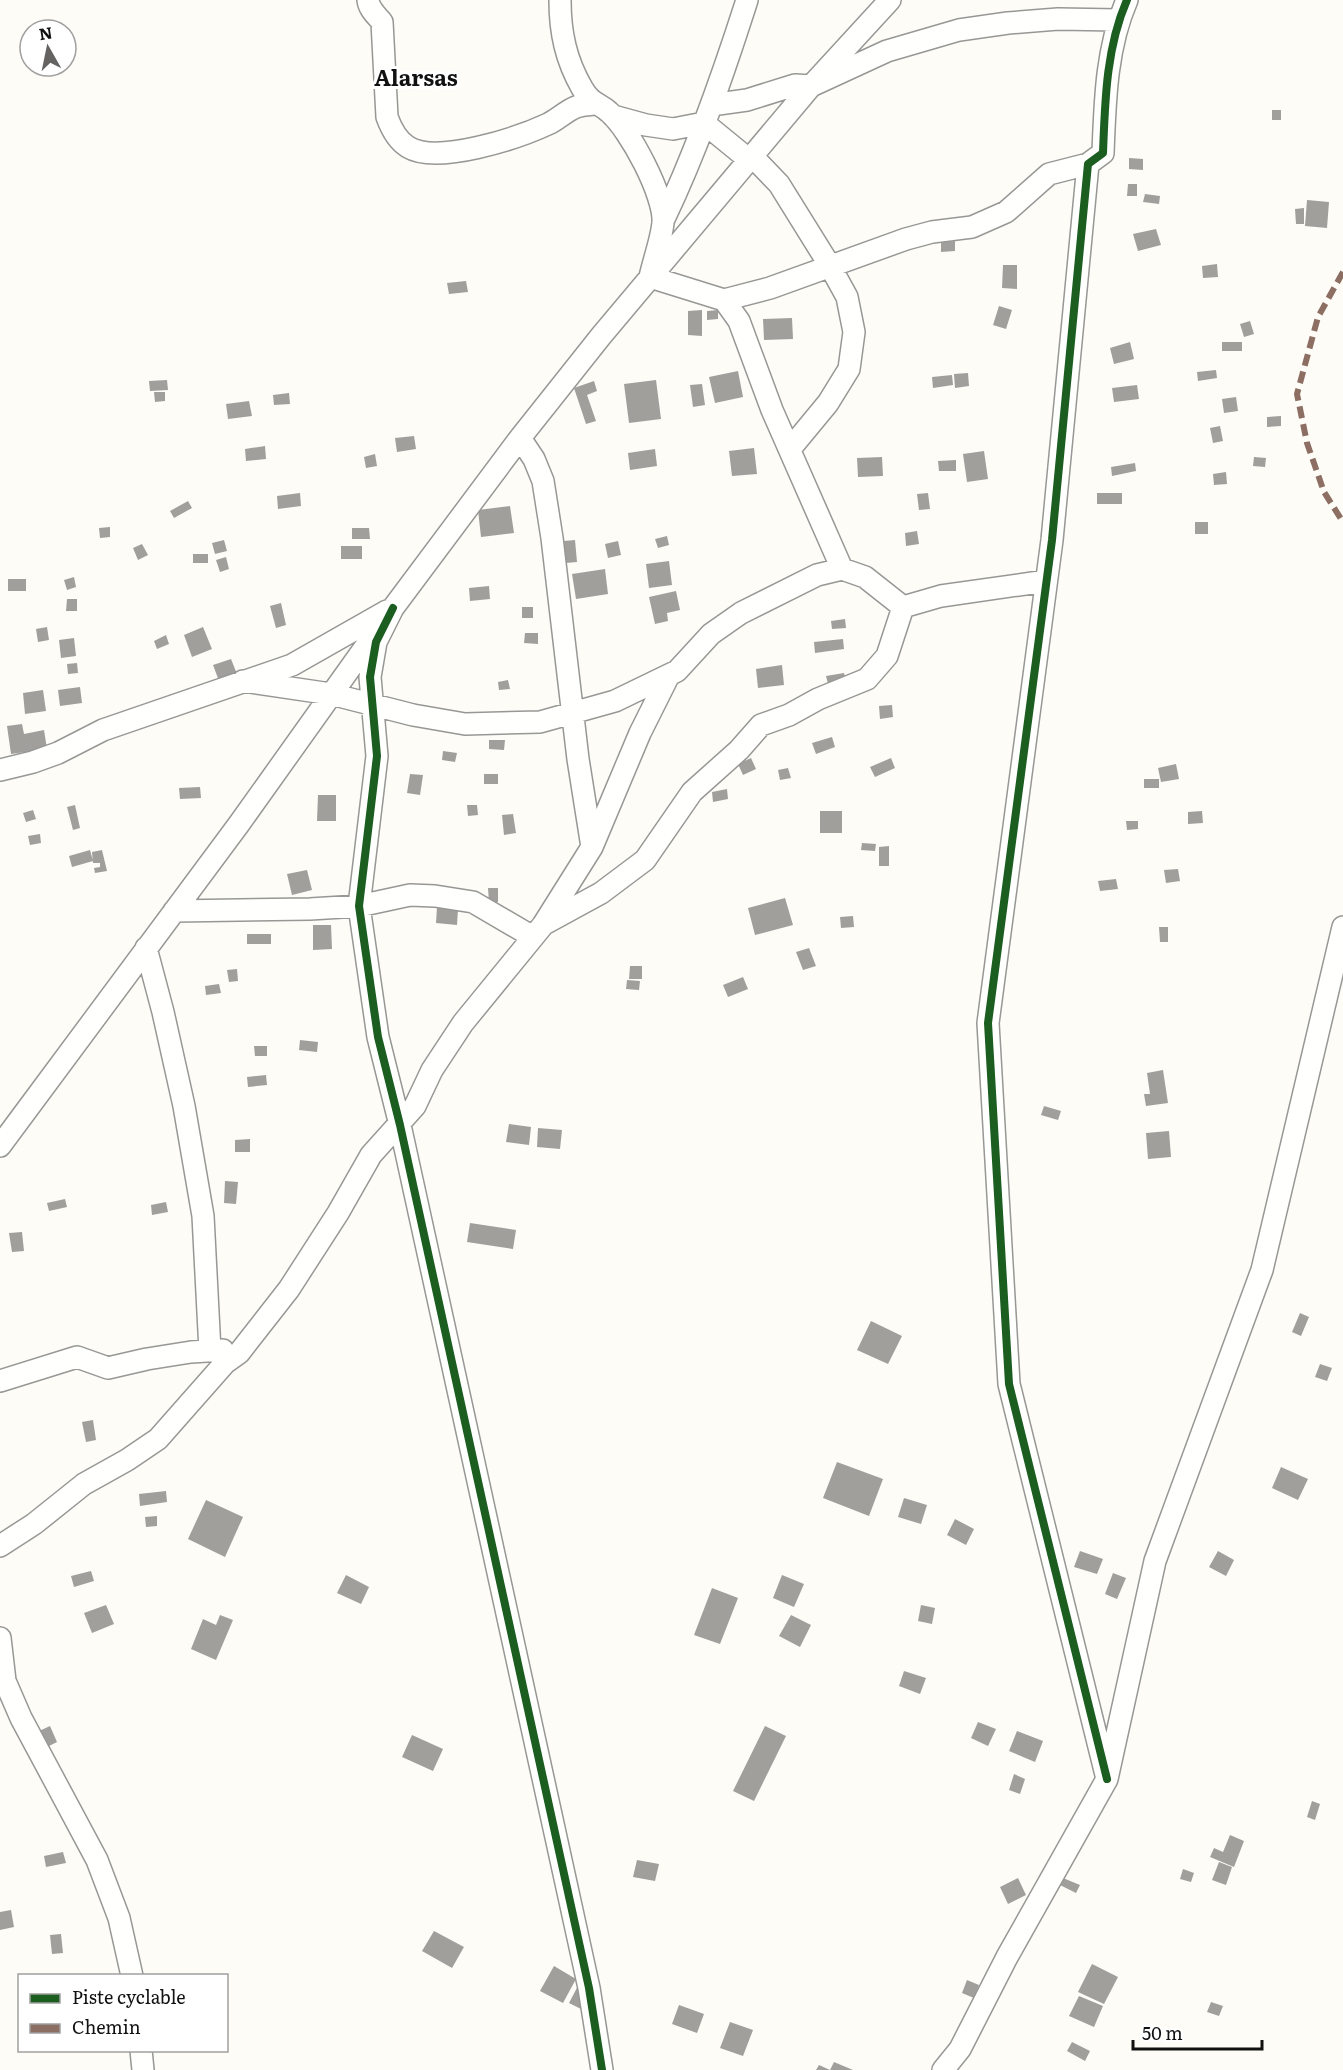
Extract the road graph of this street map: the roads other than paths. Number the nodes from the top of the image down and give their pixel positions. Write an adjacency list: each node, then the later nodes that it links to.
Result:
1 (368, 0): 8 (street)
2 (560, 0): 8 (street)
3 (747, 0): 9 (street)
4 (890, 0): 7 (street)
5 (1127, 0): 6 (street)
6 (1119, 20): 7 (street); 12 (street)
7 (811, 86): 9 (street); 11 (street)
8 (594, 104): 10 (street)
9 (708, 114): 10 (street); 11 (street); 13 (street)
10 (613, 116): 13 (street)
11 (752, 156): 14 (street); 15 (street)
12 (1088, 164): 14 (street); 20 (street)
13 (663, 221): 15 (street)
14 (830, 266): 16 (street); 18 (street)
15 (650, 277): 16 (street); 17 (street)
16 (724, 300): 18 (street)
17 (520, 438): 22 (street); 27 (street)
18 (790, 449): 19 (street)
19 (842, 569): 21 (street); 23 (street)
20 (1046, 581): 21 (street); 42 (street)
21 (903, 607): 33 (street)
22 (393, 608): 24 (street); 25 (street); 26 (street)
23 (669, 675): 27 (street); 29 (street)
24 (243, 681): 25 (street); 28 (street)
25 (331, 694): 26 (street); 31 (street)
26 (372, 705): 27 (street); 30 (street)
27 (572, 712): 29 (street)
28 (0, 770)
29 (592, 847): 33 (street)
30 (359, 906): 31 (street); 33 (street); 35 (street)
31 (174, 911): 34 (street)
32 (1343, 927): 42 (street)
33 (538, 931): 35 (street)
34 (146, 948): 36 (street); 38 (street)
35 (400, 1125): 37 (street); 46 (street)
36 (0, 1146)
37 (243, 1348): 38 (street); 40 (street)
38 (210, 1351): 39 (street)
39 (0, 1381)
40 (0, 1546)
41 (0, 1638): 43 (street)
42 (1107, 1779): 47 (street)
43 (132, 1974)
44 (141, 2052): 45 (street)
45 (143, 2070)
46 (602, 2070)
47 (943, 2070)

